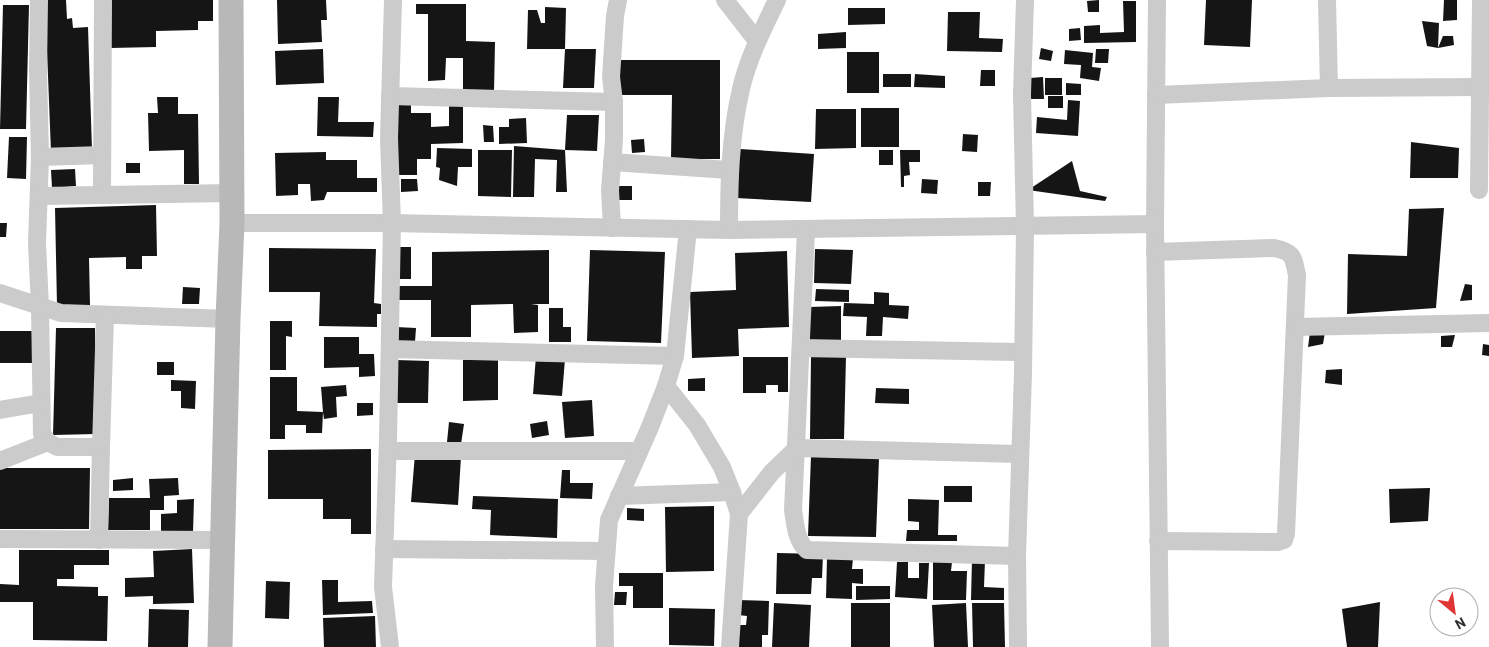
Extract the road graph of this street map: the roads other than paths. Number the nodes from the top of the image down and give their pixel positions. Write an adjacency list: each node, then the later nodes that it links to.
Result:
1 (39, 0): 19 (street)
2 (103, 0): 18 (street)
3 (231, 0): 23 (main road)
4 (393, 0): 16 (street)
5 (618, 0): 17 (street)
6 (725, 0): 12 (street)
7 (777, 0): 12 (street)
8 (1025, 0): 29 (street)
9 (1157, 0): 15 (street)
10 (1327, 0): 14 (street)
11 (1481, 0): 13 (street)
12 (757, 41): 21 (street)
13 (1481, 87): 14 (street); 22 (street)
14 (1329, 88): 15 (street)
15 (1156, 95): 28 (street)
16 (390, 96): 17 (street); 27 (street)
17 (614, 102): 20 (street)
18 (102, 155): 19 (street); 24 (street)
19 (40, 157): 25 (street)
20 (612, 162): 21 (street); 30 (street)
21 (729, 170): 32 (street)
22 (1479, 190)
23 (232, 193): 24 (street); 26 (main road)
24 (102, 195): 25 (street)
25 (39, 196): 36 (street)
26 (232, 223): 27 (street); 38 (main road)
27 (392, 223): 30 (street); 42 (street)
28 (1155, 224): 29 (street); 34 (street)
29 (1025, 226): 33 (street); 43 (street)
30 (612, 228): 31 (street)
31 (688, 230): 32 (street); 44 (street)
32 (729, 230): 33 (street)
33 (806, 230): 41 (street)
34 (1155, 252): 40 (street); 61 (street)
35 (0, 293): 36 (street)
36 (40, 307): 37 (street); 46 (street)
37 (105, 315): 38 (street); 49 (street)
38 (228, 320): 60 (main road)
39 (1489, 323): 40 (street)
40 (1295, 327): 61 (street)
41 (801, 348): 43 (street); 50 (street)
42 (390, 349): 44 (street); 51 (street)
43 (1023, 352): 53 (street)
44 (675, 356): 45 (street)
45 (666, 386): 52 (street); 55 (street)
46 (41, 403): 47 (street); 48 (street)
47 (0, 410)
48 (48, 442): 49 (street); 54 (street)
49 (101, 447): 59 (street)
50 (797, 448): 53 (street); 57 (street); 64 (street)
51 (388, 451): 52 (street); 62 (street)
52 (639, 451): 56 (street)
53 (1020, 454): 64 (street)
54 (0, 461)
55 (732, 492): 56 (street); 57 (street)
56 (619, 496): 63 (street)
57 (738, 514): 68 (street)
58 (0, 539): 59 (street)
59 (99, 540): 60 (street)
60 (224, 540): 65 (main road)
61 (1158, 541): 70 (street)
62 (384, 549): 63 (street); 66 (street)
63 (606, 551): 67 (street)
64 (1017, 556): 69 (street)
65 (220, 647)
66 (390, 647)
67 (605, 647)
68 (730, 647)
69 (1018, 647)
70 (1160, 647)

